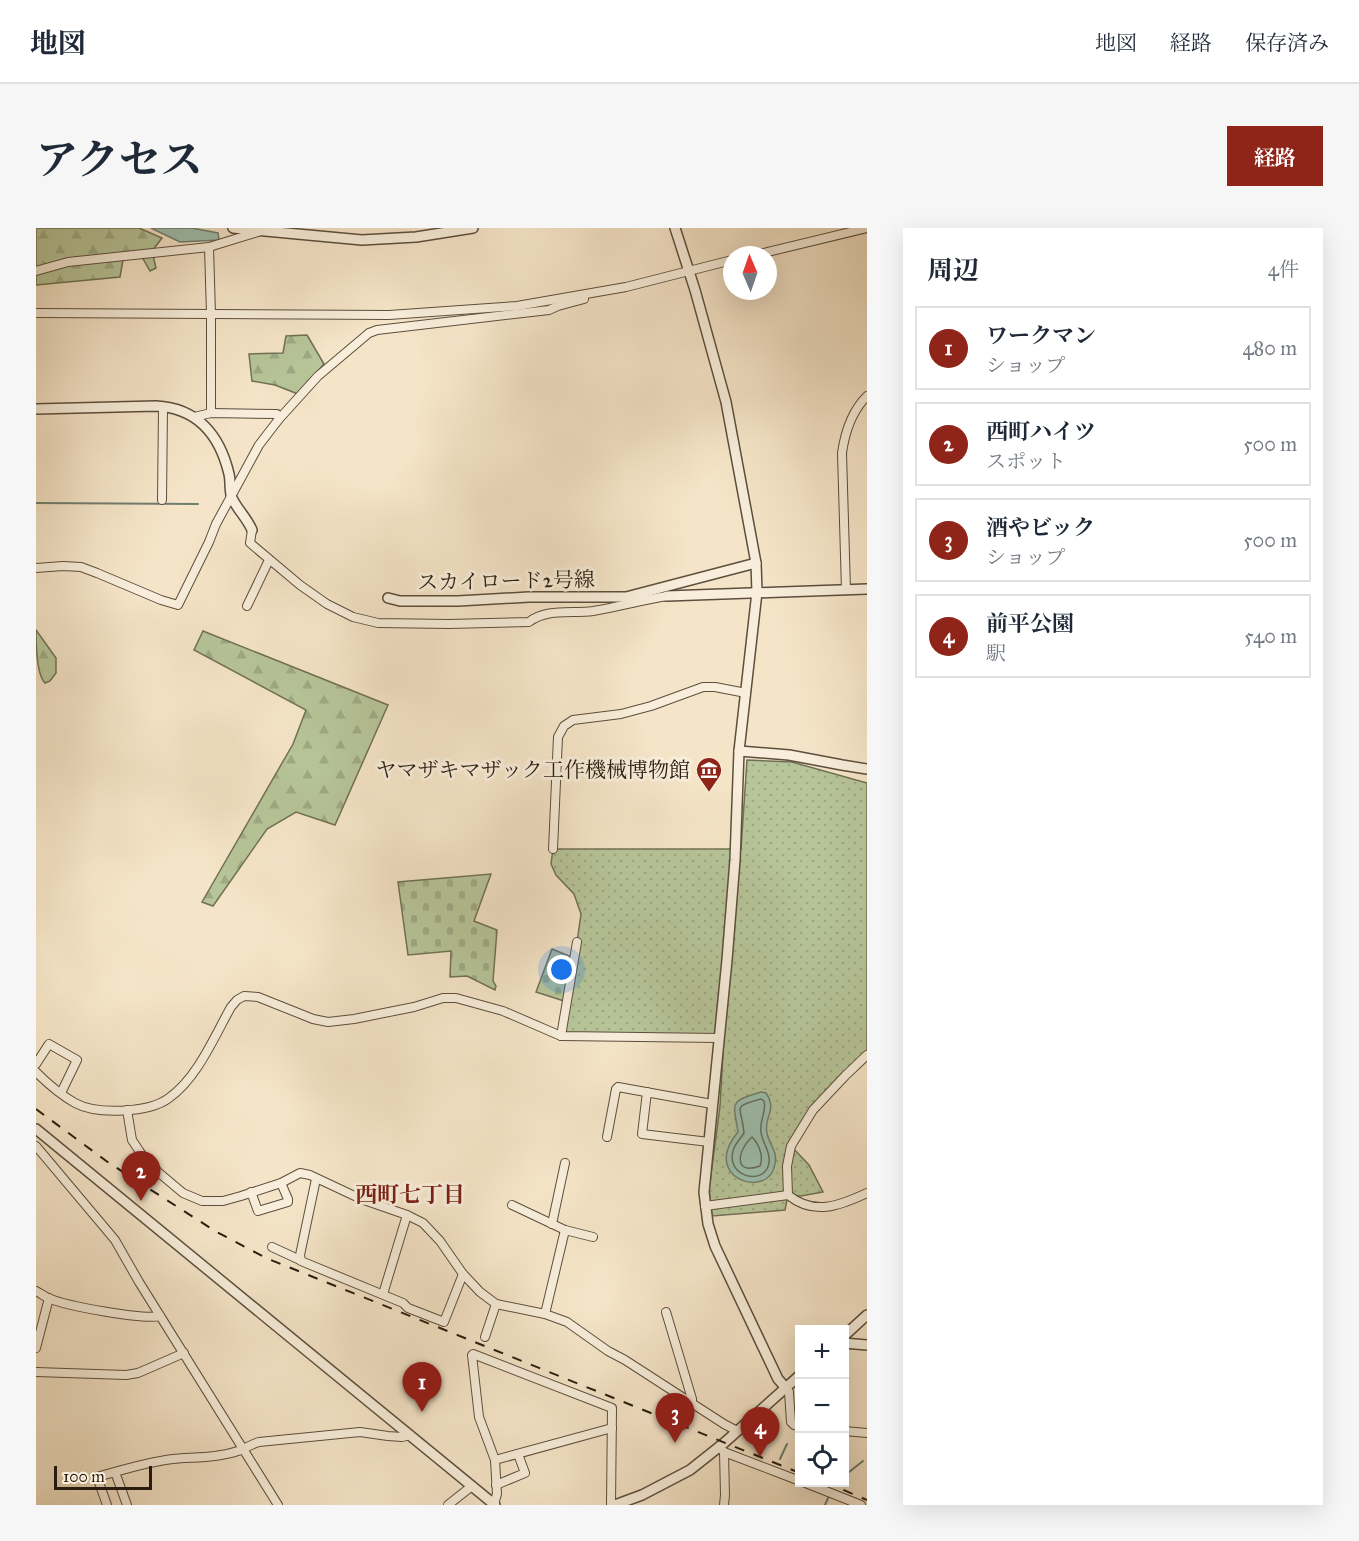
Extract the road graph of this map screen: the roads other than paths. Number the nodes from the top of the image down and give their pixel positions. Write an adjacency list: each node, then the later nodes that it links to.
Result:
1 (233, 228): 5 (street)
2 (473, 228): 5 (street)
3 (675, 228): 9 (street)
4 (867, 228): 7 (street)
5 (262, 231): 6 (street)
6 (209, 247): 10 (street); 13 (street)
7 (777, 250)
8 (723, 262): 9 (street)
9 (688, 270): 11 (street); 24 (street)
10 (36, 271)
11 (617, 289): 13 (street); 19 (street)
12 (36, 313): 13 (street)
13 (212, 314): 17 (street)
14 (867, 396): 27 (street)
15 (164, 407): 16 (street); 18 (street); 21 (street)
16 (36, 409)
17 (211, 413): 18 (street); 19 (street)
18 (194, 417): 20 (street)
19 (279, 418): 20 (street)
20 (231, 497): 22 (street); 25 (street)
21 (162, 500)
22 (252, 530): 23 (street)
23 (269, 560): 29 (street); 31 (street)
24 (756, 562): 28 (street); 30 (street, スカイロード2号線)
25 (36, 568)
26 (867, 589): 27 (street)
27 (846, 590): 28 (street)
28 (758, 592): 29 (street); 32 (street)
29 (667, 596)
30 (388, 598)
31 (247, 606)
32 (746, 693): 33 (street); 35 (street)
33 (739, 751): 34 (street); 38 (street)
34 (867, 769)
35 (553, 849)
36 (578, 942): 37 (street)
37 (561, 1036): 38 (street); 45 (street)
38 (719, 1038): 44 (street)
39 (867, 1055): 55 (street)
40 (36, 1064): 43 (street)
41 (36, 1072): 43 (street)
42 (647, 1092): 44 (street); 47 (street); 48 (street)
43 (61, 1093): 45 (street)
44 (712, 1104): 48 (street)
45 (127, 1110): 53 (street)
46 (36, 1129): 88 (street)
47 (608, 1137)
48 (709, 1142): 57 (street)
49 (36, 1146): 72 (street)
50 (565, 1163): 59 (street)
51 (316, 1179): 52 (street); 58 (street); 63 (street)
52 (281, 1183): 53 (street); 53 (street)
53 (251, 1192)
54 (867, 1193): 55 (street)
55 (788, 1195): 57 (street)
56 (512, 1205): 59 (street)
57 (705, 1206): 81 (street)
58 (407, 1215): 64 (street); 66 (street)
59 (552, 1224): 60 (street)
60 (565, 1230): 61 (street); 70 (street)
61 (593, 1237)
62 (272, 1247): 63 (street)
63 (300, 1260): 66 (street)
64 (463, 1274): 66 (street); 68 (street)
65 (36, 1291): 67 (street)
66 (383, 1294)
67 (49, 1298): 72 (street); 77 (street)
68 (496, 1304): 70 (street); 74 (street)
69 (666, 1312): 82 (street)
70 (545, 1314): 82 (street)
71 (867, 1315): 73 (street)
72 (160, 1316): 78 (street)
73 (849, 1331)
74 (485, 1337)
75 (849, 1343): 76 (street)
76 (867, 1345)
77 (36, 1348)
78 (184, 1353): 79 (street); 89 (street)
79 (36, 1372)
80 (796, 1379): 81 (street)
81 (786, 1388): 83 (street); 85 (street)
82 (692, 1403): 85 (street)
83 (795, 1425)
84 (612, 1428): 91 (street); 92 (street); 103 (street)
85 (737, 1431): 90 (street)
86 (849, 1431): 87 (street)
87 (867, 1433)
88 (410, 1435): 89 (street); 95 (street)
89 (243, 1449): 93 (street); 101 (street)
90 (722, 1449): 94 (street); 104 (street); 105 (street)
91 (518, 1454): 92 (street); 96 (street)
92 (495, 1460): 96 (street)
93 (115, 1472): 99 (street); 100 (street)
94 (795, 1479)
95 (472, 1485): 98 (street); 102 (street)
96 (496, 1485): 98 (street)
97 (814, 1487): 106 (street)
98 (495, 1504)
99 (107, 1505)
100 (127, 1505)
101 (278, 1505)
102 (448, 1505)
103 (610, 1505)
104 (615, 1505)
105 (724, 1505)
106 (861, 1505)

